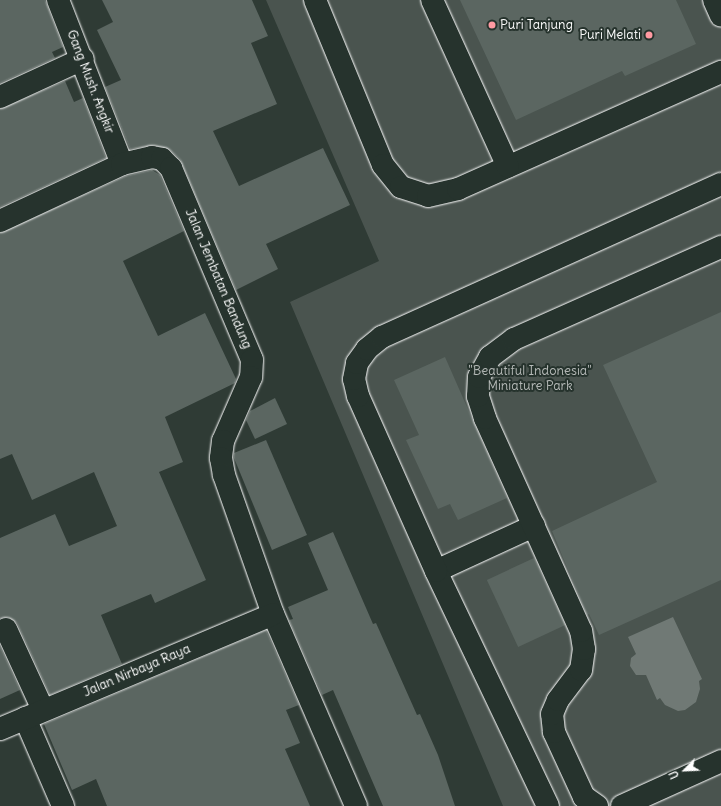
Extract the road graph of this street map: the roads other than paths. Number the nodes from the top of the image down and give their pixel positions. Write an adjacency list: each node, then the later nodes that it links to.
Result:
1 (58, 0): 6 (street, Gang Mush. Angkir)
2 (315, 0): 10 (street)
3 (432, 0): 10 (street)
4 (714, 0): 5 (street)
5 (721, 16)
6 (83, 59): 8 (street); 9 (street, Gang Mush. Angkir)
7 (721, 72): 10 (street)
8 (0, 97)
9 (122, 164): 12 (street, Jalan Jembatan Bandung); 16 (street, Jalan Jembatan Bandung)
10 (508, 167)
11 (721, 184): 15 (street)
12 (0, 221)
13 (721, 247): 14 (street)
14 (534, 526): 15 (street); 24 (street)
15 (436, 571): 23 (street)
16 (273, 614): 18 (street, Jalan Nirbaya Raya); 22 (street, Jalan Jembatan Bandung)
17 (6, 629): 18 (street)
18 (34, 714): 19 (street, Jalan Nirbaya Raya); 21 (street)
19 (0, 729)
20 (721, 761): 25 (street)
21 (63, 806)
22 (356, 806)
23 (548, 806)
24 (598, 806)
25 (622, 806)

